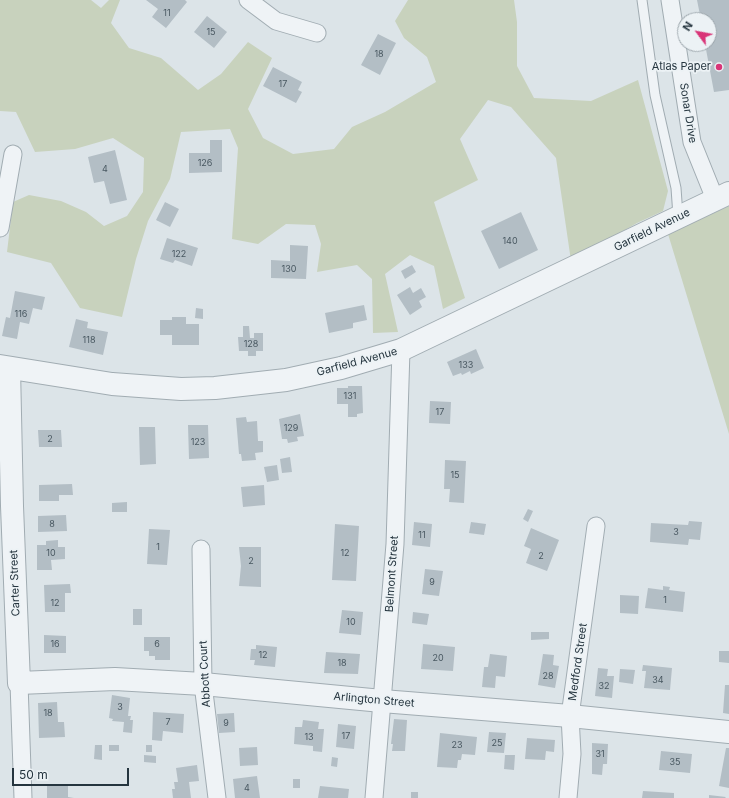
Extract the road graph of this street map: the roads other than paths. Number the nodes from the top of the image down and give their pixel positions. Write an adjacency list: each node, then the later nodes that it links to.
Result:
1 (248, 0): 4 (street)
2 (642, 0): 7 (lane)
3 (670, 0): 6 (street, Sonar Drive)
4 (317, 33)
5 (13, 154): 8 (street)
6 (722, 196): 7 (street, Garfield Avenue)
7 (678, 218): 9 (street, Garfield Avenue)
8 (0, 228)
9 (401, 350): 10 (street, Garfield Avenue); 15 (street, Belmont Street)
10 (5, 367): 13 (street, Carter Street)
11 (596, 526): 16 (street, Medford Street)
12 (201, 549): 14 (street, Abbott Court)
13 (19, 683): 14 (street, Arlington Street); 18 (street, Carter Street)
14 (203, 684): 15 (street, Arlington Street); 19 (street, Abbott Court)
15 (382, 702): 16 (street, Arlington Street); 20 (street, Belmont Street)
16 (570, 716): 17 (street, Arlington Street); 21 (street, Medford Street)
17 (729, 732)
18 (23, 798)
19 (217, 798)
20 (374, 798)
21 (568, 798)

